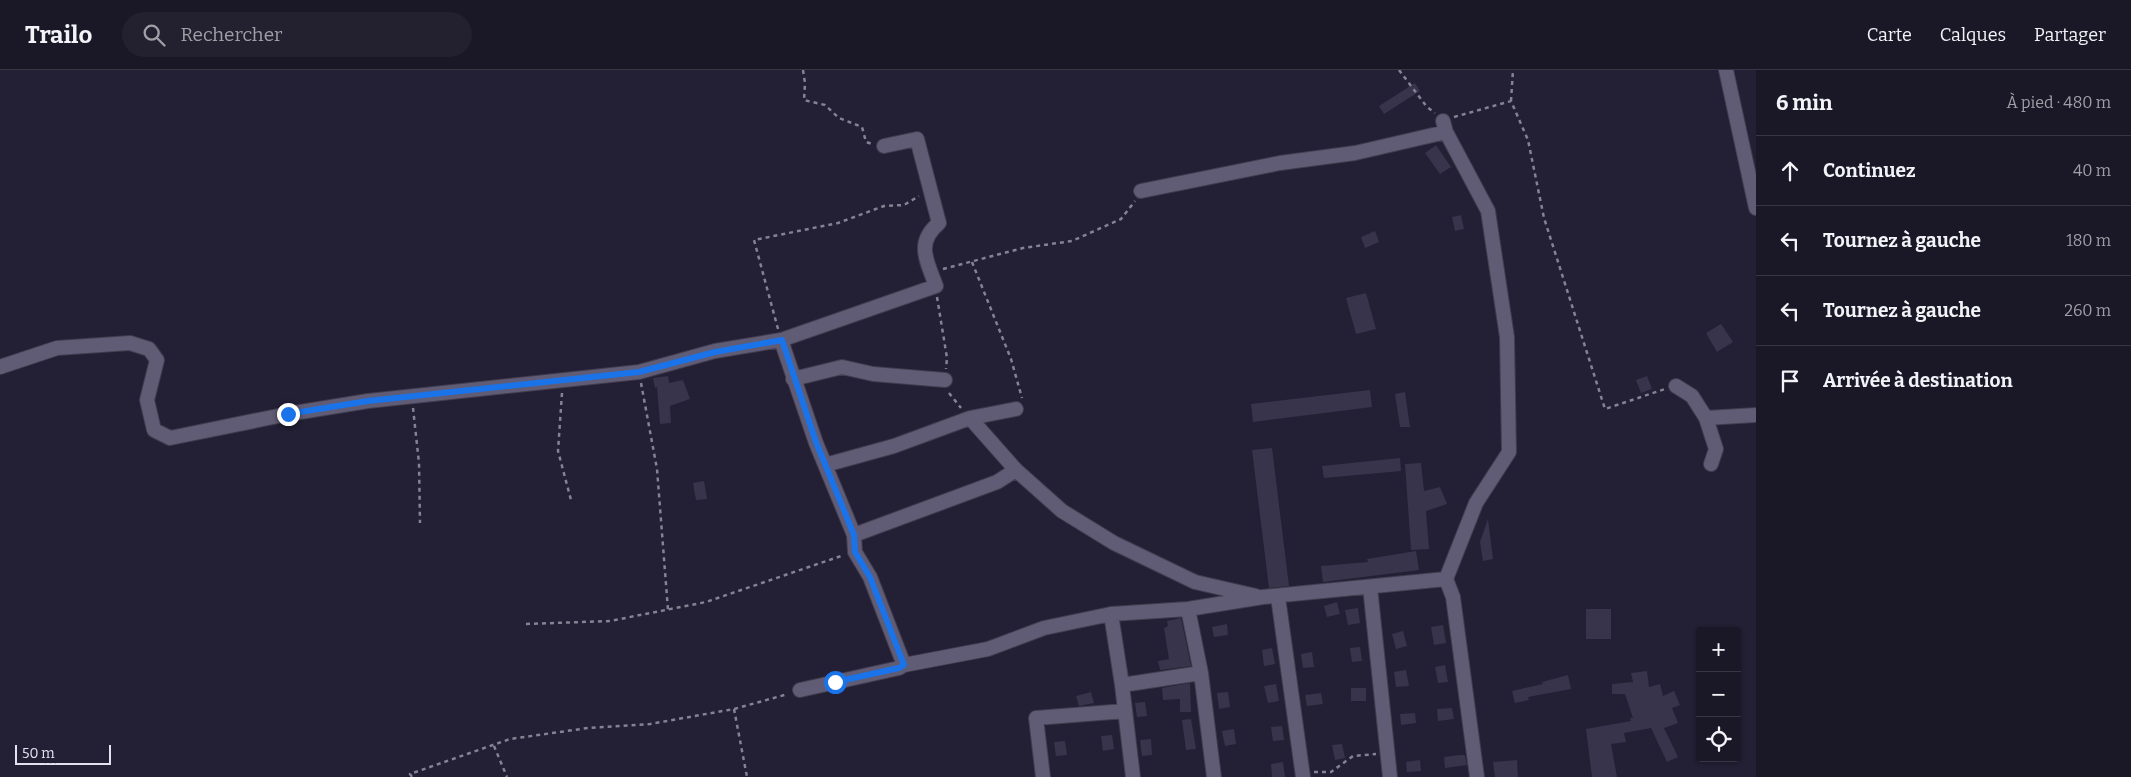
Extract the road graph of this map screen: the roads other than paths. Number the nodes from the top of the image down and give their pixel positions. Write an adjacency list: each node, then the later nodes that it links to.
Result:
1 (1726, 70): 4 (street)
2 (884, 146): 5 (street)
3 (1141, 191): 18 (street)
4 (1756, 208)
5 (782, 340): 6 (street); 7 (street)
6 (0, 367)
7 (793, 379): 8 (street); 15 (street)
8 (945, 380)
9 (1676, 386): 13 (street)
10 (1016, 409): 12 (street)
11 (1756, 415): 13 (street)
12 (970, 418): 15 (street); 16 (street)
13 (1706, 418): 14 (street)
14 (1711, 464)
15 (826, 465): 17 (street)
16 (1016, 470): 17 (street); 20 (street)
17 (854, 535): 24 (street)
18 (1446, 579): 19 (street); 34 (street)
19 (1370, 587): 21 (street); 33 (street)
20 (1263, 597): 21 (street); 22 (street)
21 (1278, 598): 29 (street)
22 (1188, 609): 23 (street); 25 (street)
23 (1111, 614): 24 (street); 26 (street)
24 (904, 665): 27 (street)
25 (1201, 673): 26 (street); 32 (street)
26 (1122, 685): 28 (street)
27 (800, 690)
28 (1125, 711): 30 (street); 31 (street)
29 (1303, 775)
30 (1042, 777)
31 (1133, 777)
32 (1214, 777)
33 (1390, 777)
34 (1477, 777)

